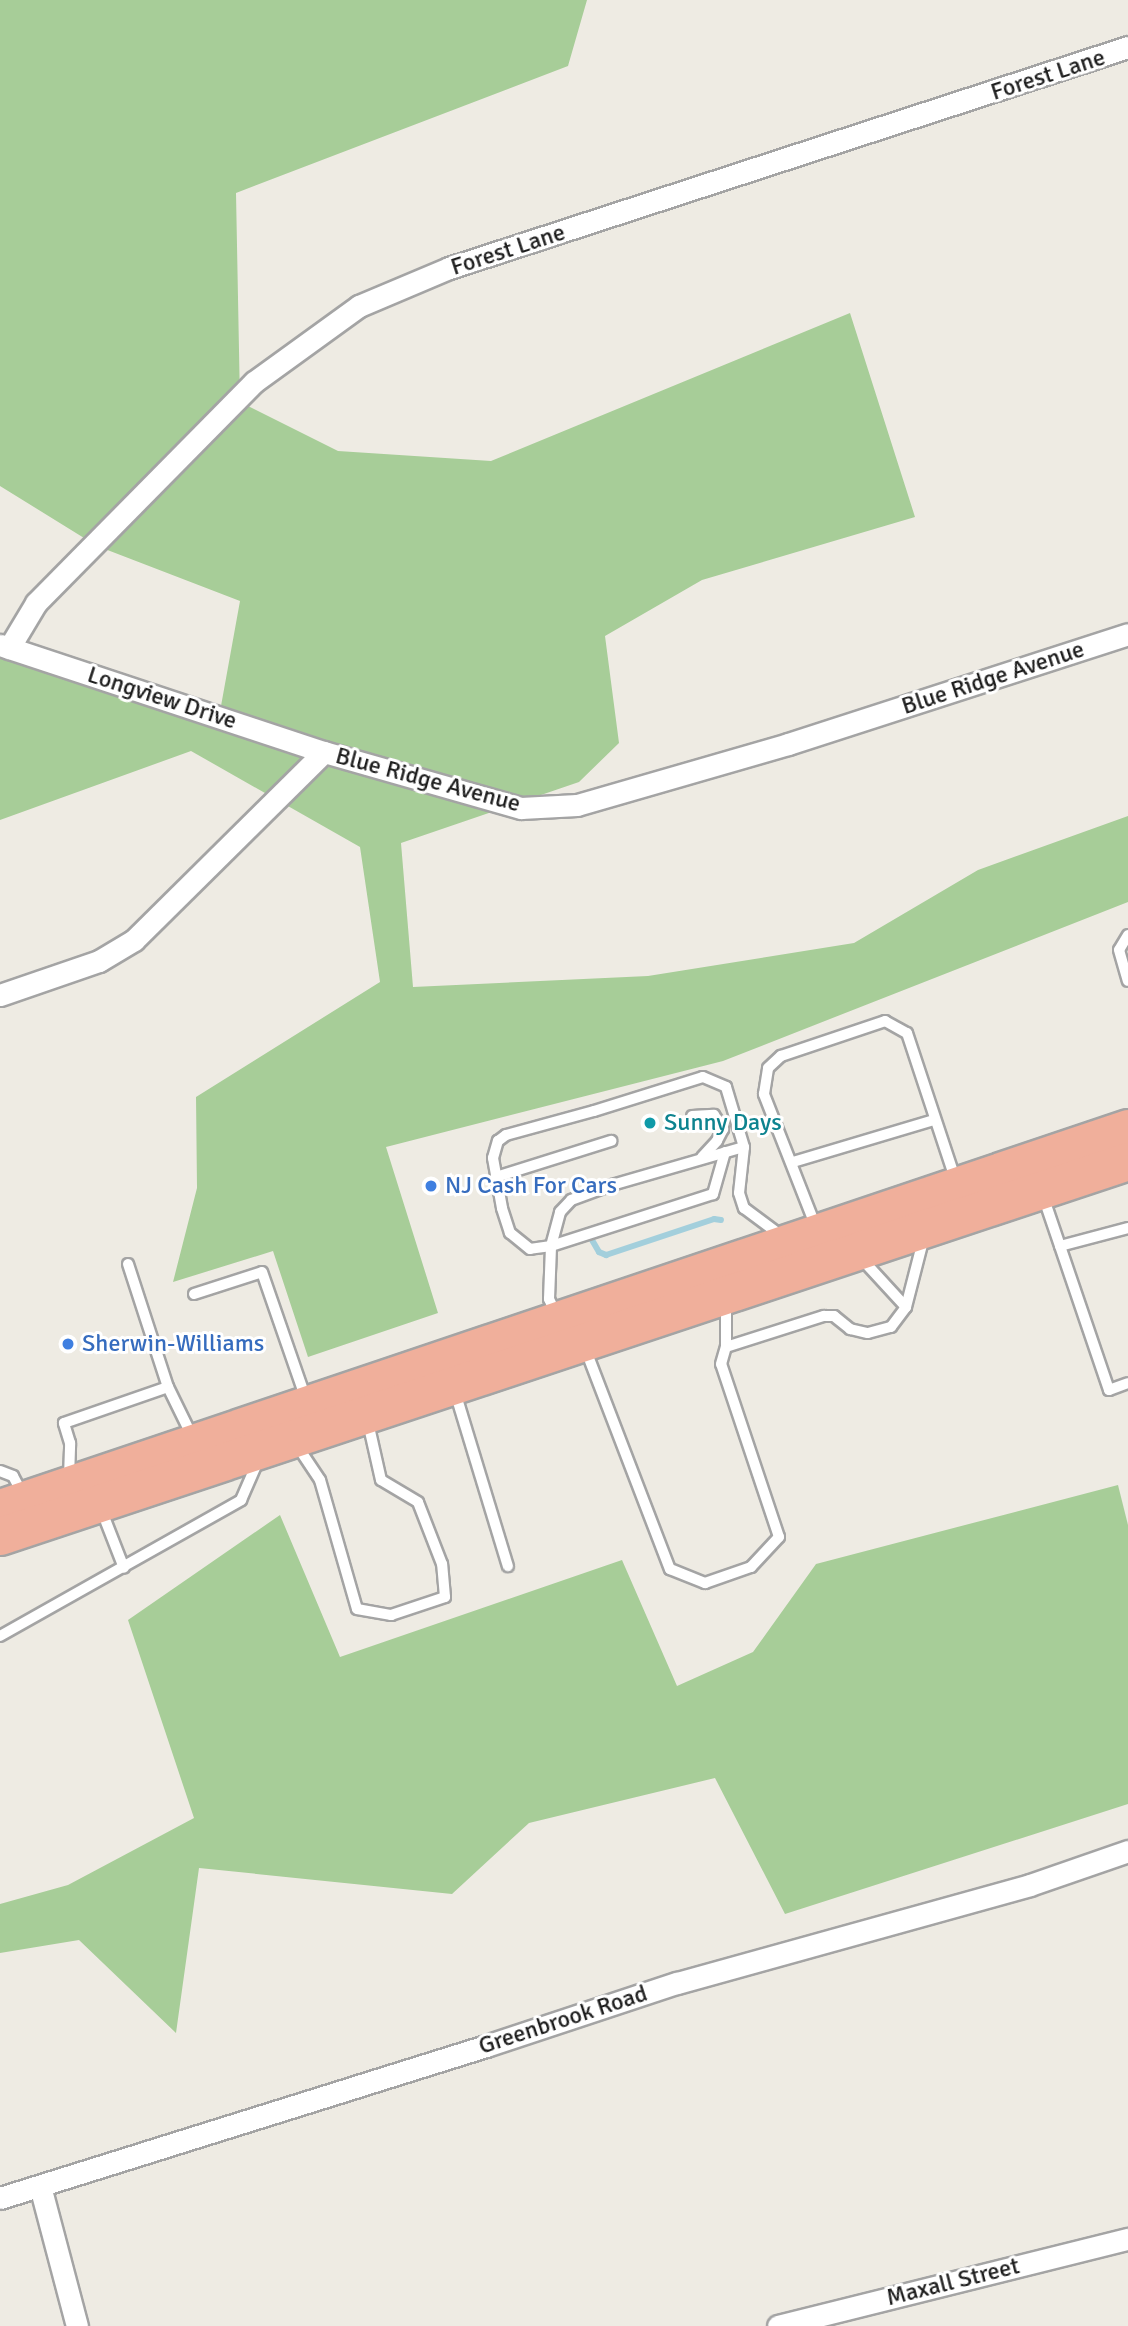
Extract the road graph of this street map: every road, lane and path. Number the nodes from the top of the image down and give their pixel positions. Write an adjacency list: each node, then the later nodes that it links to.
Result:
1 (1128, 47): 3 (street, Forest Lane)
2 (1128, 634): 4 (street, Blue Ridge Avenue)
3 (5, 646): 4 (street, Longview Drive)
4 (324, 752): 7 (street, Blue Ridge Avenue)
5 (1128, 935): 6 (lane)
6 (1128, 981)
7 (0, 995)
8 (692, 1116): 14 (lane)
9 (934, 1120): 16 (lane); 16 (lane); 18 (lane)
10 (1128, 1128): 18 (highway)
11 (611, 1141): 17 (lane)
12 (744, 1147): 13 (lane); 17 (lane); 22 (lane)
13 (725, 1152): 14 (lane); 23 (lane)
14 (701, 1158): 23 (lane)
15 (1128, 1161): 19 (highway)
16 (793, 1162): 22 (lane)
17 (496, 1177): 23 (lane)
18 (958, 1185): 22 (highway)
19 (1041, 1190): 20 (highway); 24 (lane)
20 (926, 1228): 25 (highway); 29 (lane)
21 (1128, 1228): 24 (lane)
22 (805, 1238): 30 (highway)
23 (551, 1246): 30 (lane)
24 (1060, 1246): 32 (lane)
25 (855, 1252): 28 (highway); 29 (lane)
26 (128, 1264): 34 (lane)
27 (194, 1294): 35 (lane)
28 (726, 1294): 30 (highway); 31 (lane)
29 (906, 1307): 31 (lane)
30 (571, 1332): 31 (lane); 33 (highway); 35 (highway)
31 (726, 1347)
32 (1128, 1383)
33 (453, 1385): 36 (highway); 43 (lane)
34 (168, 1387): 37 (lane); 40 (lane)
35 (308, 1405): 37 (highway)
36 (366, 1415): 38 (highway); 38 (lane)
37 (196, 1442): 40 (highway)
38 (278, 1444): 40 (highway); 44 (lane)
39 (0, 1471): 41 (lane)
40 (84, 1494): 41 (highway); 42 (highway); 44 (lane)
41 (13, 1504)
42 (0, 1536)
43 (508, 1566)
44 (124, 1568): 45 (lane)
45 (0, 1636)
46 (1128, 1852): 47 (street, Greenbrook Road)
47 (40, 2186): 48 (street, Greenbrook Road); 50 (street)
48 (0, 2197)
49 (1128, 2239): 51 (street, Maxall Street)
50 (77, 2326)
51 (778, 2326)

